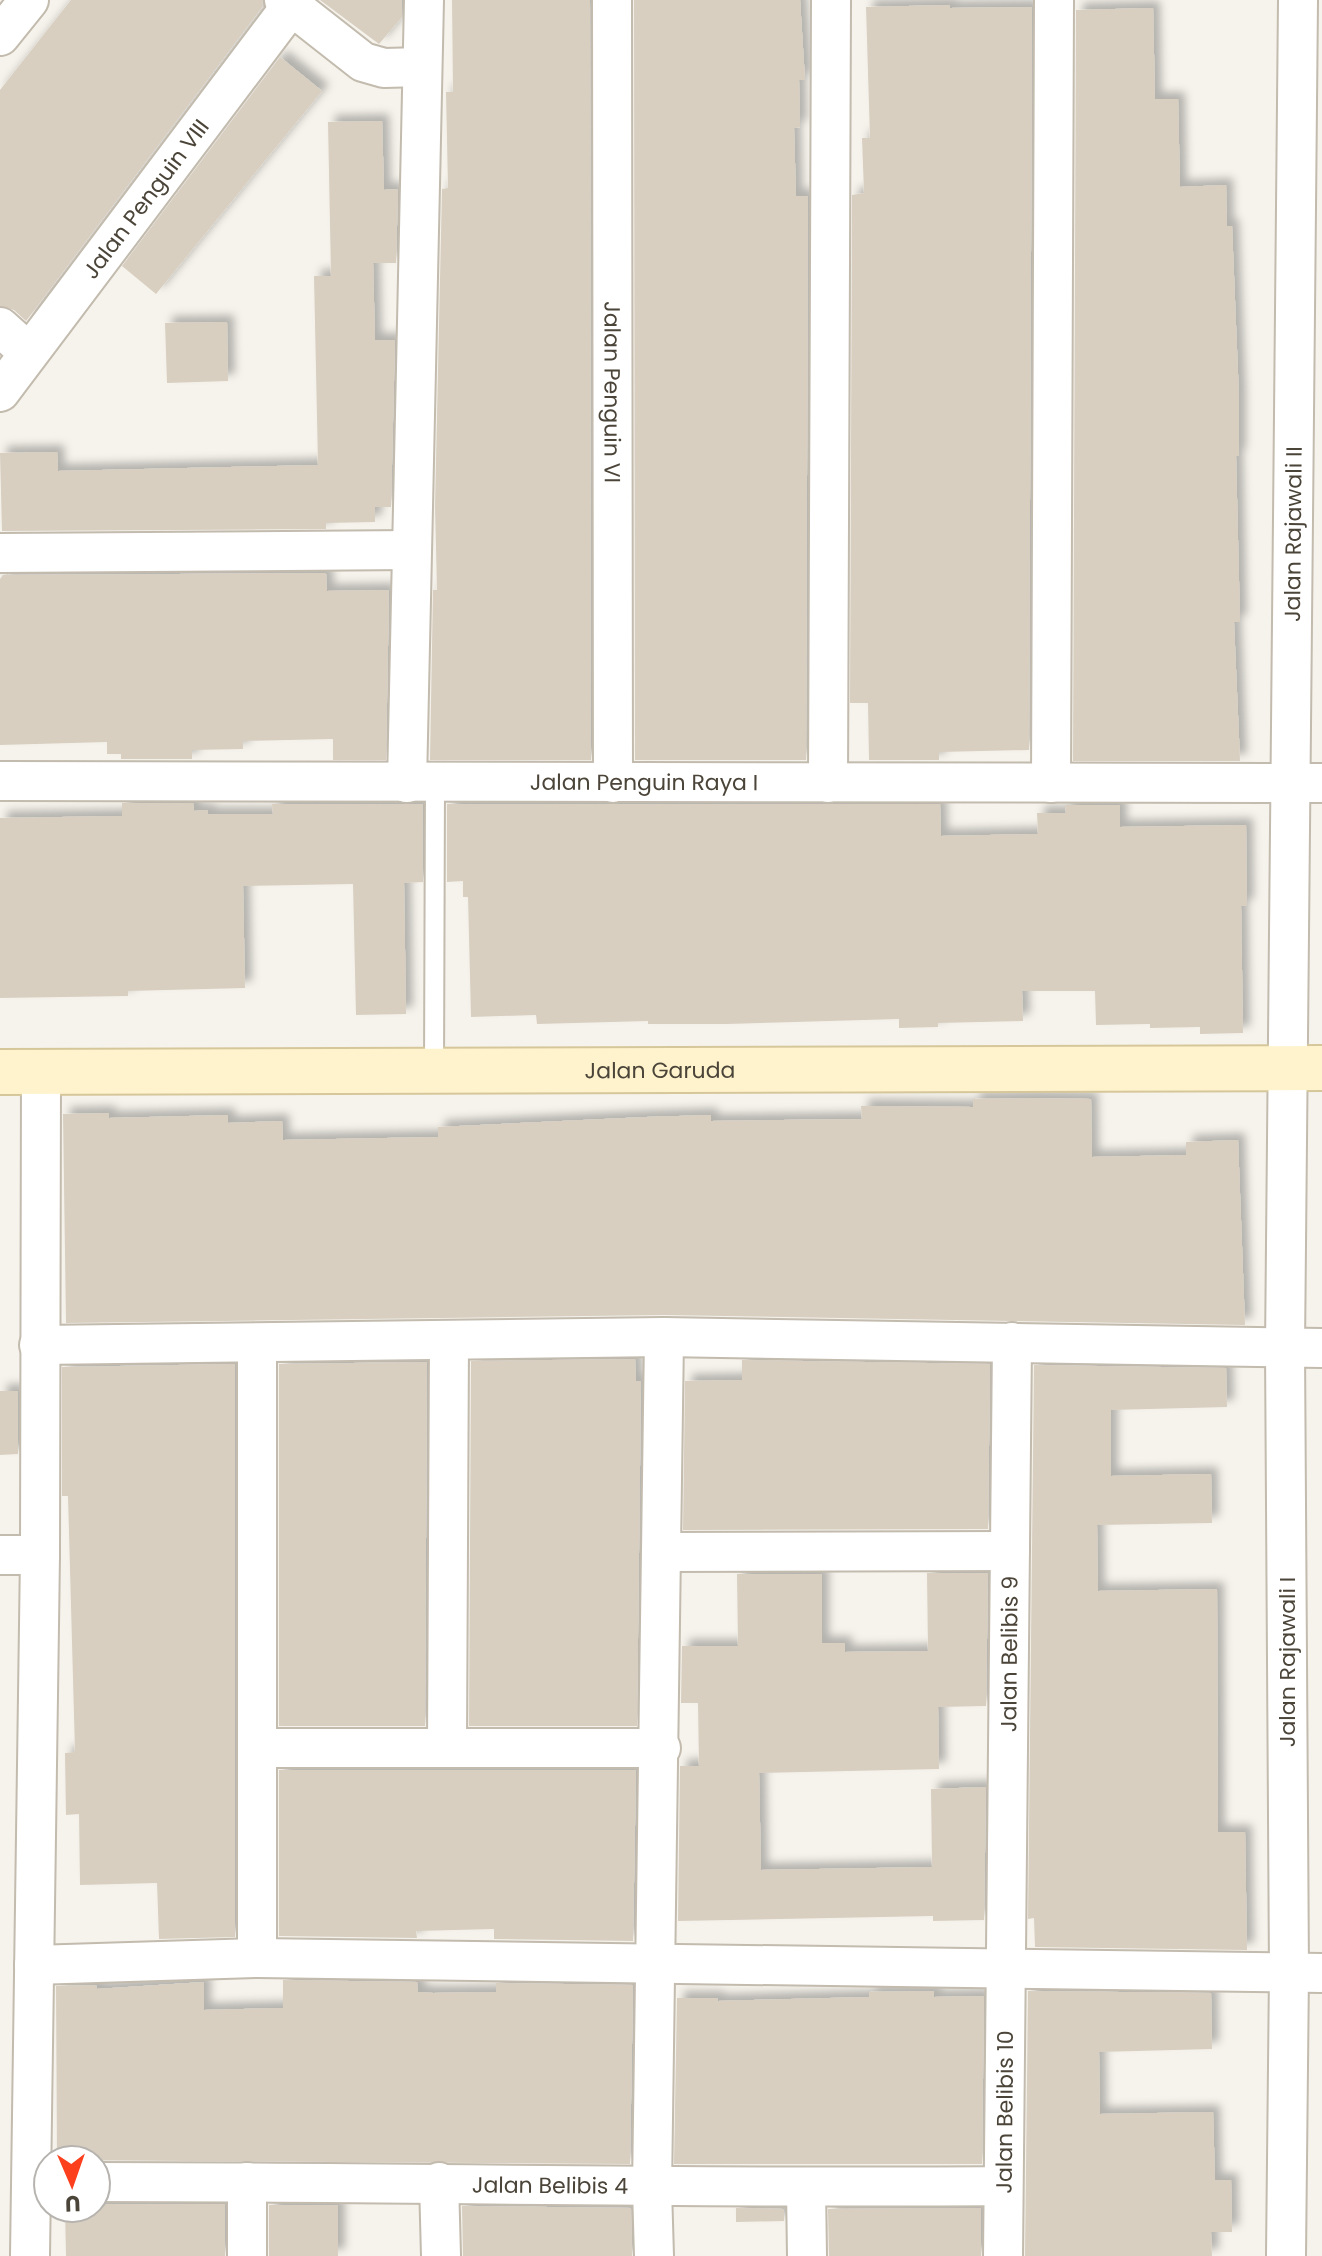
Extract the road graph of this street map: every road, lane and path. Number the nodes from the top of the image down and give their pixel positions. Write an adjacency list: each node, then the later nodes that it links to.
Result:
1 (29, 0): 8 (street)
2 (424, 0): 9 (street)
3 (612, 0): 17 (street, Jalan Penguin VI)
4 (831, 0): 18 (street)
5 (1054, 0): 19 (street)
6 (1298, 0): 20 (street, Jalan Rajawali II)
7 (288, 3): 9 (street); 11 (street, Jalan Penguin VIII)
8 (0, 36)
9 (422, 67): 13 (street)
10 (0, 327): 11 (street)
11 (28, 352): 12 (street, Jalan Penguin VIII)
12 (0, 392)
13 (412, 550): 14 (street); 16 (street)
14 (0, 553)
15 (0, 781): 16 (street, Jalan Penguin Raya I)
16 (421, 783): 17 (street, Jalan Penguin Raya I); 23 (lane)
17 (613, 783): 18 (street, Jalan Penguin Raya I)
18 (828, 783): 19 (street, Jalan Penguin Raya I)
19 (1051, 783): 20 (street, Jalan Penguin Raya I)
20 (1306, 783): 21 (street, Jalan Rajawali II)
21 (1305, 1068): 23 (street, Jalan Garuda); 29 (street, Jalan Rajawali I)
22 (20, 1072): 23 (street, Jalan Garuda); 28 (street)
23 (434, 1072)
24 (664, 1337): 25 (street); 26 (street); 31 (street)
25 (449, 1340): 27 (street); 34 (street)
26 (1012, 1342): 29 (street); 30 (street, Jalan Belibis 9)
27 (257, 1344): 28 (street); 35 (street)
28 (39, 1345): 33 (street)
29 (1304, 1348): 41 (street, Jalan Rajawali I)
30 (1010, 1551): 31 (street); 40 (street, Jalan Belibis 9)
31 (664, 1552): 36 (street)
32 (0, 1555): 33 (street)
33 (40, 1555): 39 (street)
34 (447, 1747): 35 (street); 36 (street)
35 (259, 1748): 37 (street)
36 (661, 1748): 38 (street)
37 (257, 1958): 38 (street); 39 (street)
38 (658, 1961): 40 (street); 48 (street)
39 (34, 1965): 42 (street)
40 (1004, 1966): 41 (street); 46 (street, Jalan Belibis 10)
41 (1306, 1973): 56 (street, Jalan Rajawali I)
42 (38, 2144)
43 (112, 2182): 44 (street, Jalan Belibis 4)
44 (247, 2182): 45 (street, Jalan Belibis 4); 51 (street)
45 (439, 2182): 48 (street, Jalan Belibis 4); 52 (street)
46 (1003, 2186): 47 (street, Jalan Belibis 4); 55 (street, Jalan Belibis 10)
47 (806, 2188): 48 (street, Jalan Belibis 4); 54 (street)
48 (652, 2189): 53 (street)
49 (34, 2224): 50 (street)
50 (30, 2256)
51 (247, 2256)
52 (441, 2256)
53 (654, 2256)
54 (807, 2256)
55 (1003, 2256)
56 (1286, 2256)

